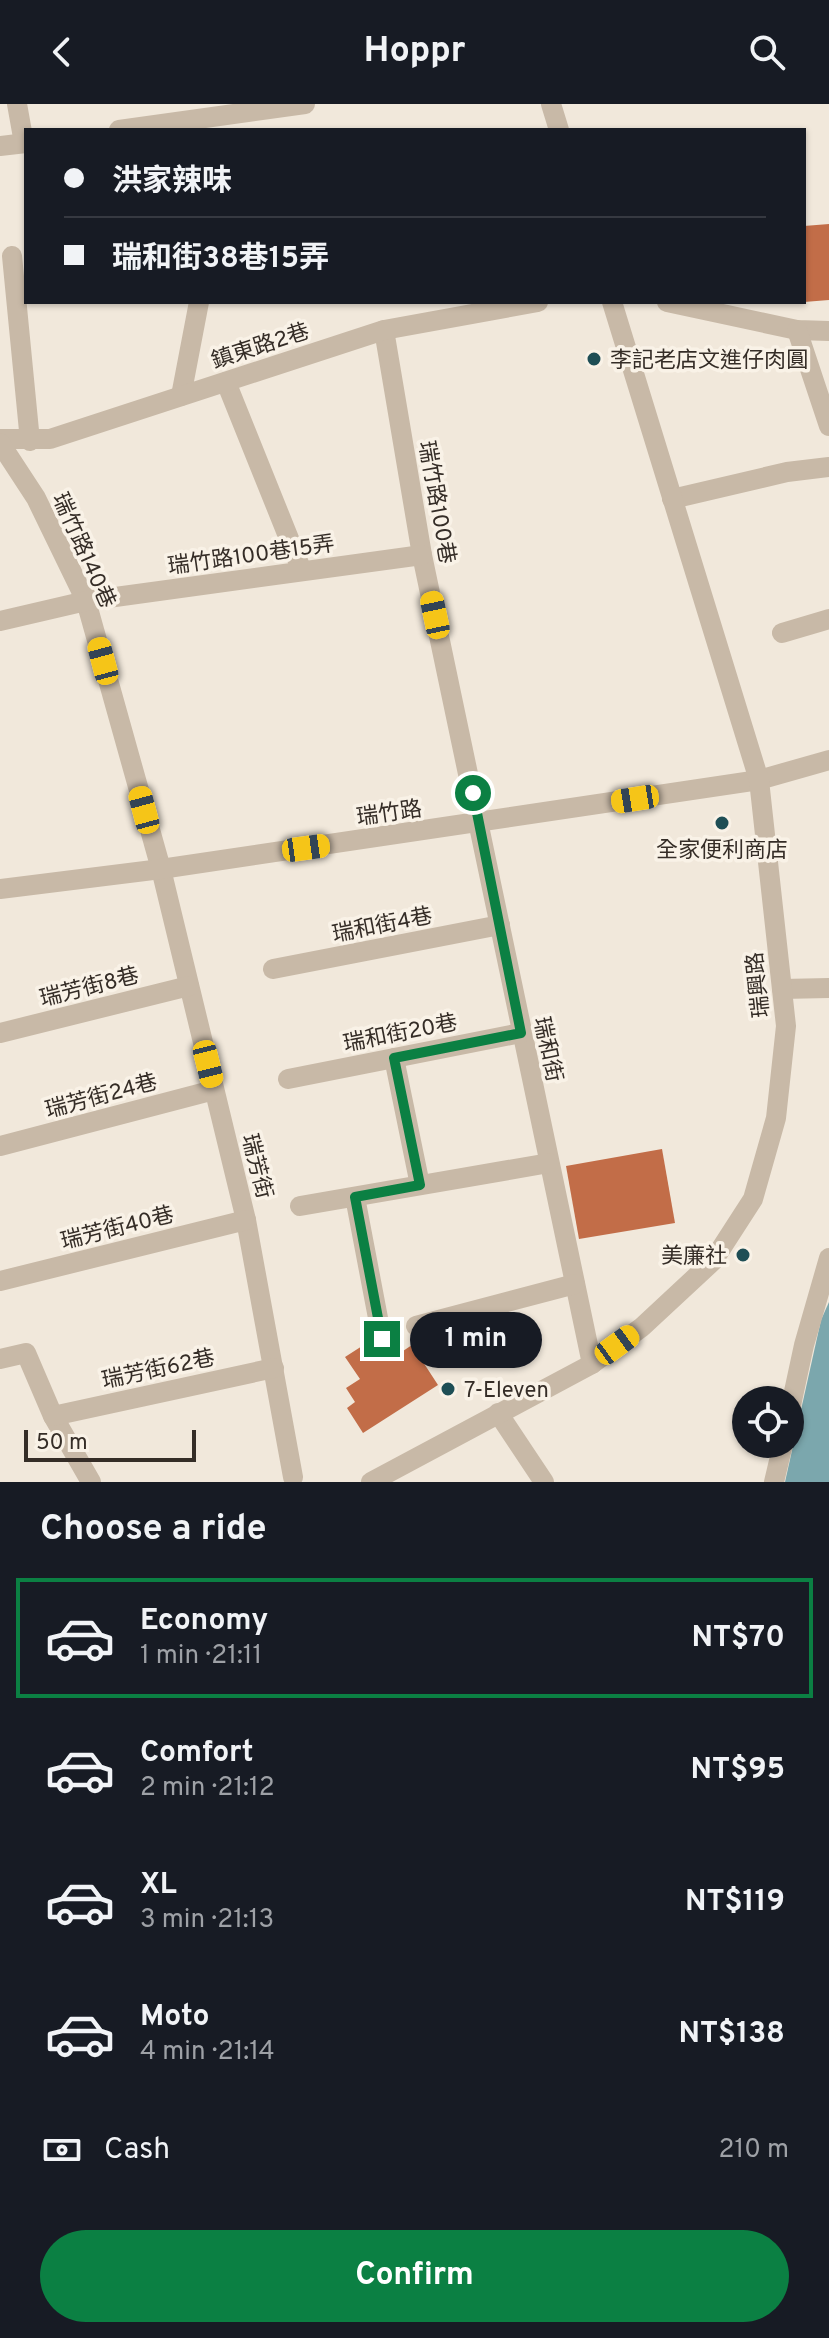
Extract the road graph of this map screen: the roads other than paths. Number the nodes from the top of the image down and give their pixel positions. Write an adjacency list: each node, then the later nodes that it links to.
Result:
1 (17, 104): 7 (street)
2 (305, 104): 4 (street)
3 (551, 104): 6 (street)
4 (196, 118): 5 (street)
5 (132, 128)
6 (558, 128)
7 (24, 138)
8 (24, 143): 9 (street)
9 (0, 146)
10 (12, 256): 22 (street)
11 (199, 304): 19 (street)
12 (527, 304): 15 (street, 鎮東路2巷)
13 (613, 304): 24 (street, 瑞興路)
14 (676, 304): 16 (street)
15 (384, 330): 18 (street, 鎮東路2巷); 25 (street, 瑞竹路100巷)
16 (797, 330): 17 (street); 20 (street)
17 (829, 331)
18 (226, 382): 19 (street, 鎮東路2巷); 26 (street)
19 (181, 396): 22 (street, 鎮東路2巷)
20 (829, 426)
21 (0, 441): 22 (street, 鎮東路2巷); 27 (street, 瑞竹路140巷)
22 (30, 441)
23 (829, 467): 24 (street)
24 (672, 499): 32 (street, 瑞興路)
25 (422, 555): 26 (street, 瑞竹路100巷15弄); 33 (street, 瑞竹路100巷)
26 (302, 571): 27 (street, 瑞竹路100巷15弄)
27 (86, 601): 29 (street, 瑞竹路100巷15弄); 34 (street, 瑞竹路140巷)
28 (829, 619): 30 (street)
29 (0, 621)
30 (782, 633)
31 (829, 760): 32 (street, 瑞竹路)
32 (759, 780): 33 (street, 瑞竹路); 40 (street, 瑞興路)
33 (480, 823): 34 (street, 瑞竹路); 36 (street, 瑞和街)
34 (161, 869): 35 (street, 瑞竹路); 38 (street, 瑞芳街)
35 (0, 889)
36 (500, 925): 37 (street, 瑞和街4巷); 42 (street, 瑞和街)
37 (273, 969)
38 (189, 986): 41 (street, 瑞芳街8巷); 45 (street, 瑞芳街)
39 (829, 988): 40 (street)
40 (782, 989): 58 (street, 瑞興路)
41 (0, 1033)
42 (521, 1033): 43 (street, 瑞和街20巷); 47 (street, 瑞和街)
43 (394, 1058): 44 (street, 瑞和街20巷); 48 (street)
44 (288, 1079)
45 (214, 1090): 46 (street, 瑞芳街24巷); 51 (street, 瑞芳街)
46 (0, 1146)
47 (549, 1163): 48 (street); 54 (street, 瑞和街)
48 (420, 1185): 49 (street)
49 (355, 1197): 50 (street); 56 (street)
50 (300, 1206)
51 (246, 1220): 53 (street, 瑞芳街40巷); 59 (street, 瑞芳街)
52 (829, 1258): 60 (street)
53 (0, 1281)
54 (575, 1284): 55 (street); 58 (street, 瑞和街)
55 (416, 1326)
56 (382, 1339)
57 (0, 1359): 62 (street)
58 (592, 1364): 61 (street, 瑞興路)
59 (274, 1368): 62 (street, 瑞芳街62巷); 64 (street, 瑞芳街)
60 (795, 1386)
61 (498, 1413): 66 (street, 瑞興路); 67 (street)
62 (53, 1416): 65 (street)
63 (780, 1458): 68 (street)
64 (293, 1477)
65 (91, 1482)
66 (371, 1482)
67 (544, 1482)
68 (774, 1482)

